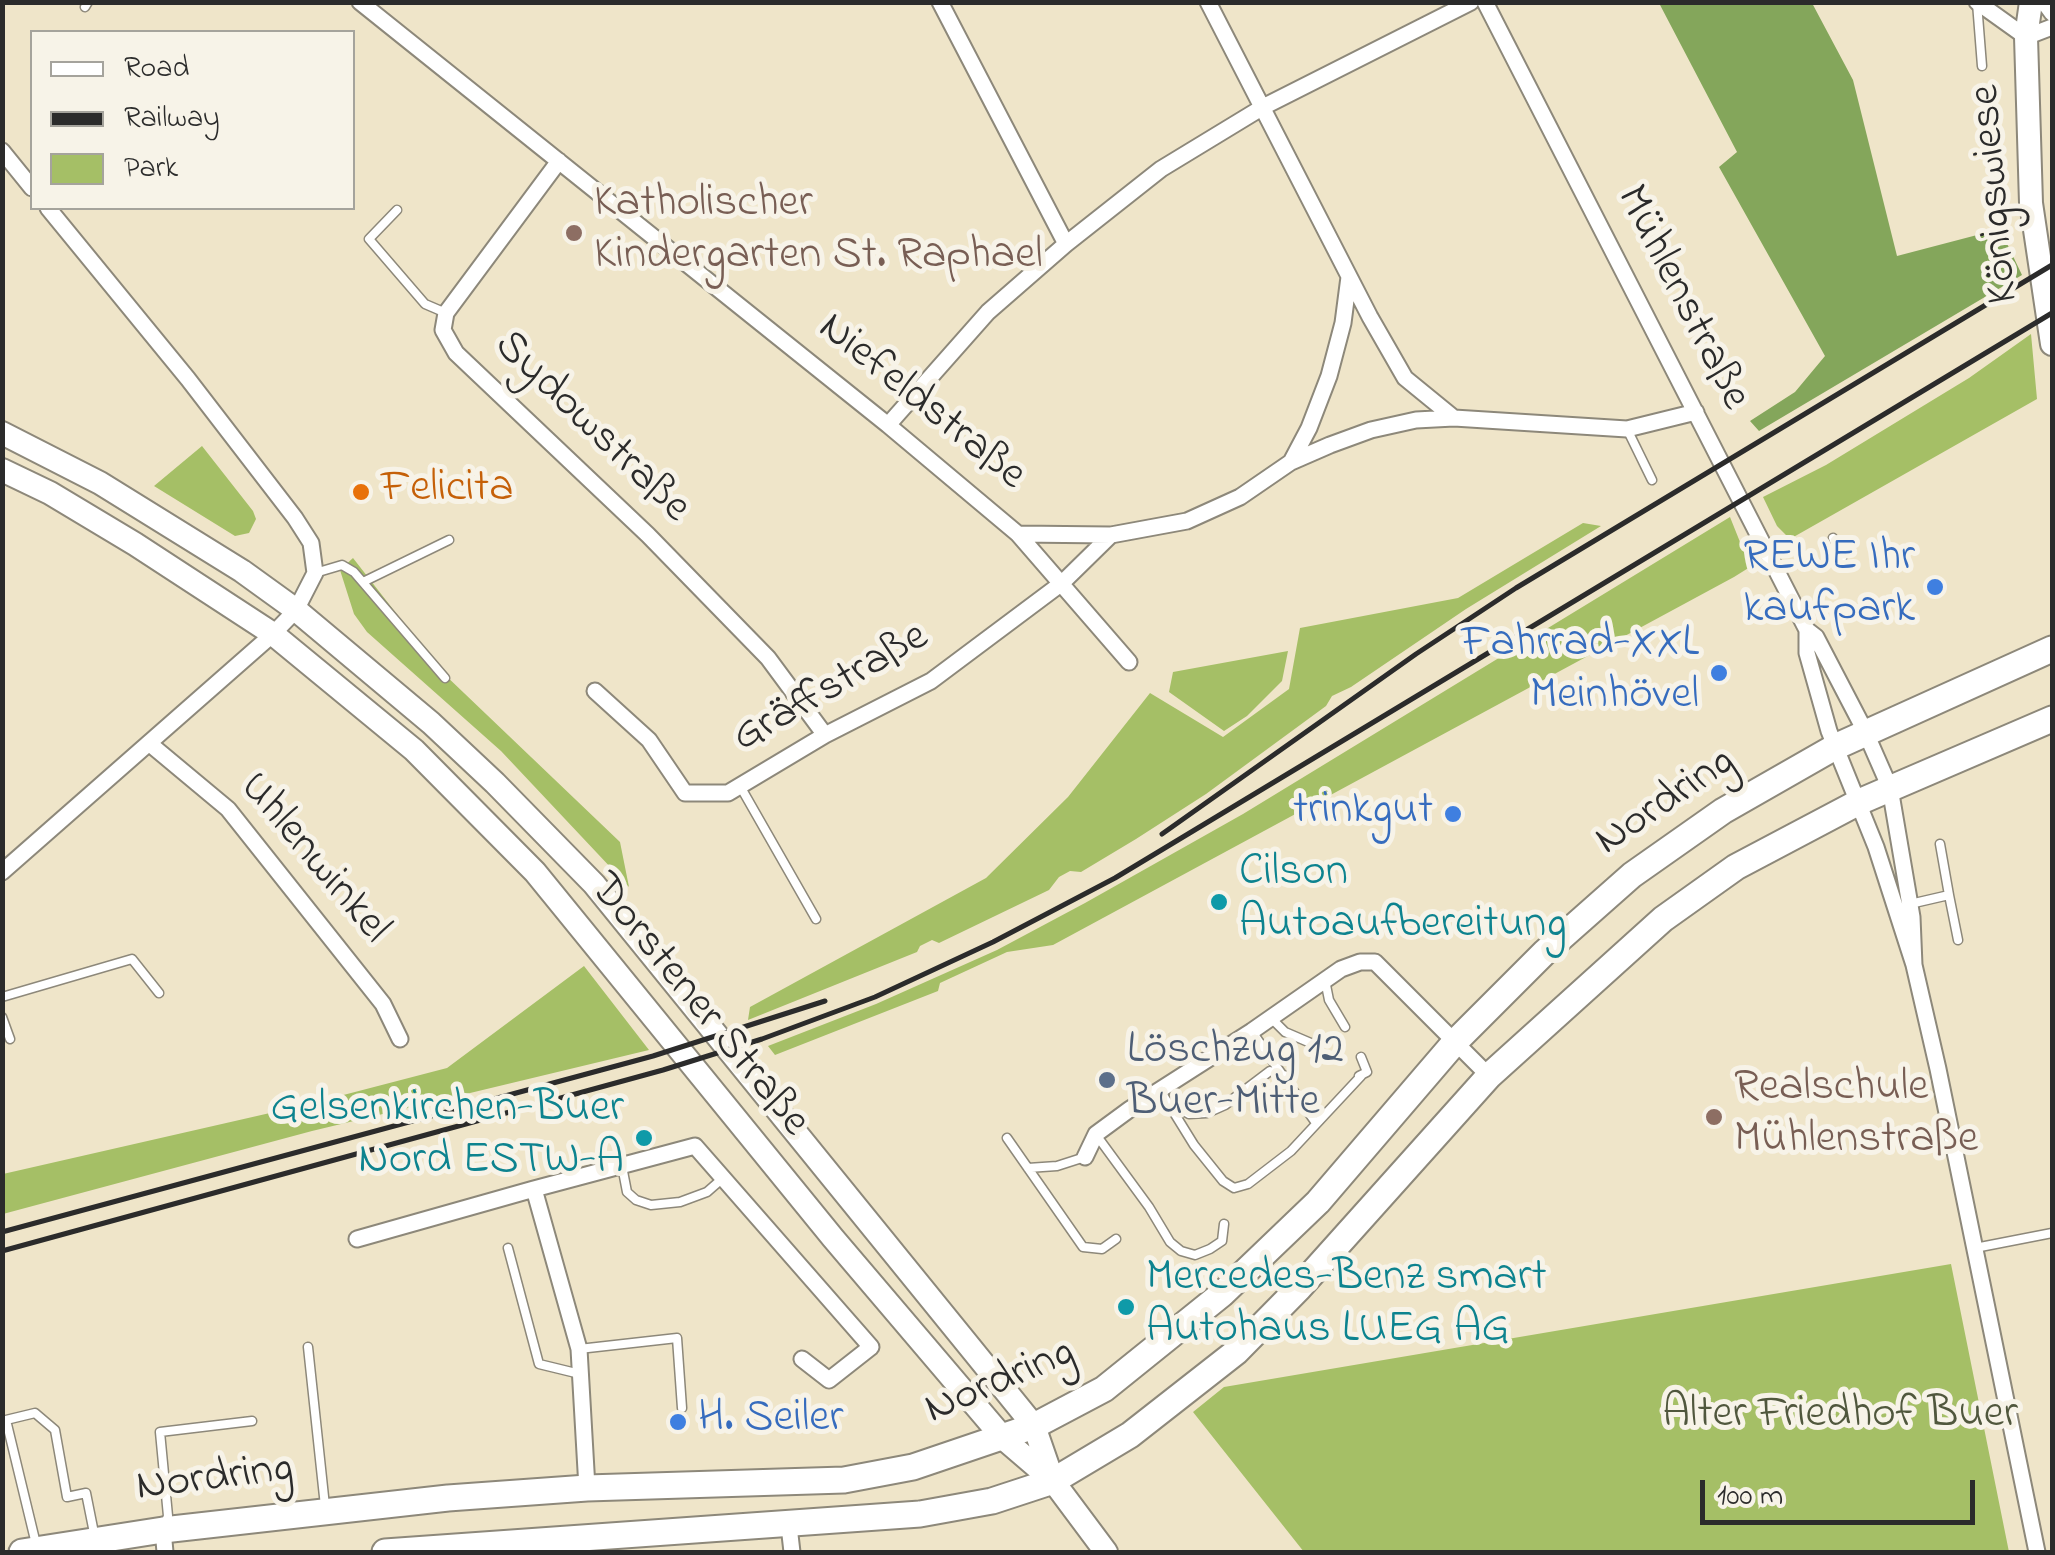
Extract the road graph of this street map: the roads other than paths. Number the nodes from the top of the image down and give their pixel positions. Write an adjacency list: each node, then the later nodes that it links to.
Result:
1 (360, 2): 15 (street, Niefeldstraße)
2 (940, 2): 19 (street)
3 (1208, 2): 13 (street)
4 (1471, 2): 13 (street)
5 (1485, 2): 23 (street, Mühlenstraße)
6 (2031, 2): 11 (main road, Königswiese)
7 (2044, 2): 9 (street)
8 (1978, 3): 11 (street); 12 (lane)
9 (2052, 13)
10 (2052, 27): 11 (street)
11 (2026, 36): 22 (main road, Königswiese)
12 (1982, 66)
13 (1262, 107): 19 (street); 20 (street)
14 (2, 151): 16 (street)
15 (559, 161): 21 (street, Sydowstraße); 25 (street, Niefeldstraße)
16 (30, 186)
17 (50, 210): 36 (street)
18 (397, 210): 21 (lane)
19 (1066, 244): 25 (street)
20 (1349, 277): 24 (street); 28 (street)
21 (446, 313): 48 (street, Sydowstraße)
22 (2052, 344)
23 (1696, 412): 26 (street); 40 (street, Mühlenstraße)
24 (1454, 418): 26 (street); 28 (street)
25 (888, 425): 31 (street, Niefeldstraße)
26 (1626, 429): 30 (lane)
27 (2, 433): 39 (main road, Dorstener Straße)
28 (1291, 462): 32 (street)
29 (2, 470): 41 (main road, Dorstener Straße)
30 (1652, 480)
31 (1018, 534): 32 (street); 38 (street, Niefeldstraße)
32 (1111, 535): 38 (street, Gräffstraße)
33 (1833, 538): 35 (lane)
34 (449, 540): 37 (lane)
35 (1842, 558)
36 (314, 572): 37 (lane); 39 (street)
37 (363, 582): 44 (lane)
38 (1062, 583): 43 (street, Niefeldstraße); 48 (street, Gräffstraße)
39 (296, 610): 41 (street); 97 (main road, Dorstener Straße)
40 (1807, 630): 47 (street, Mühlenstraße); 50 (street, Mühlenstraße)
41 (274, 634): 49 (street); 98 (main road, Dorstener Straße)
42 (2052, 648): 47 (main road, Nordring)
43 (1129, 662)
44 (445, 678)
45 (595, 691): 51 (street, Gräffstraße)
46 (2052, 718): 52 (main road, Nordring)
47 (1865, 731): 50 (main road, Nordring); 52 (street, Mühlenstraße)
48 (825, 734): 51 (street, Gräffstraße)
49 (150, 744): 55 (street); 68 (street, Uhlenwinkel)
50 (1834, 747): 53 (street, Mühlenstraße); 70 (main road, Nordring)
51 (740, 786): 58 (lane)
52 (1890, 788): 53 (main road, Nordring); 57 (street, Mühlenstraße)
53 (1859, 802): 60 (street, Mühlenstraße); 74 (main road, Nordring)
54 (1940, 844): 56 (lane)
55 (2, 872)
56 (1950, 895): 57 (lane); 59 (lane)
57 (1910, 904): 60 (street, Mühlenstraße)
58 (816, 919)
59 (1958, 940)
60 (1914, 966): 89 (street, Mühlenstraße)
61 (1325, 980): 65 (street); 66 (lane); 70 (street)
62 (159, 993): 63 (lane)
63 (2, 997)
64 (2, 1016): 69 (lane)
65 (1270, 1016): 67 (street); 71 (lane)
66 (1345, 1027)
67 (1252, 1032): 73 (lane); 75 (street)
68 (400, 1038)
69 (10, 1039)
70 (1456, 1041): 74 (street); 97 (main road, Nordring)
71 (1314, 1044)
72 (1360, 1057): 76 (lane)
73 (1284, 1076): 75 (lane); 76 (lane)
74 (1489, 1076): 99 (main road, Nordring)
75 (1164, 1096): 76 (lane); 77 (street)
76 (1316, 1123)
77 (1096, 1134): 79 (street); 84 (lane)
78 (1007, 1138): 81 (lane)
79 (1085, 1157): 81 (lane)
80 (622, 1166): 82 (street); 82 (lane); 83 (street)
81 (1028, 1168): 87 (lane)
82 (723, 1178): 92 (street)
83 (534, 1189): 86 (street); 91 (street)
84 (1224, 1224)
85 (2052, 1233): 89 (lane)
86 (357, 1239)
87 (1116, 1239)
88 (508, 1248): 93 (lane)
89 (1975, 1248): 109 (street, Mühlenstraße)
90 (308, 1347): 101 (lane)
91 (578, 1349): 93 (street); 94 (lane)
92 (802, 1360)
93 (580, 1374): 100 (street)
94 (682, 1408)
95 (4, 1421): 103 (lane); 105 (lane)
96 (252, 1422): 104 (lane)
97 (1034, 1426): 98 (main road, Nordring); 99 (main road, Dorstener Straße)
98 (1004, 1438): 99 (main road, Dorstener Straße); 100 (main road, Nordring)
99 (1053, 1481): 102 (main road, Nordring); 108 (main road, Dorstener Straße)
100 (587, 1488): 101 (main road, Nordring)
101 (326, 1510): 104 (main road, Nordring)
102 (789, 1526): 106 (main road, Nordring); 107 (street)
103 (96, 1539): 104 (main road, Nordring); 105 (main road, Nordring)
104 (164, 1541)
105 (30, 1550)
106 (385, 1552)
107 (792, 1552)
108 (1106, 1552)
109 (2037, 1552)

